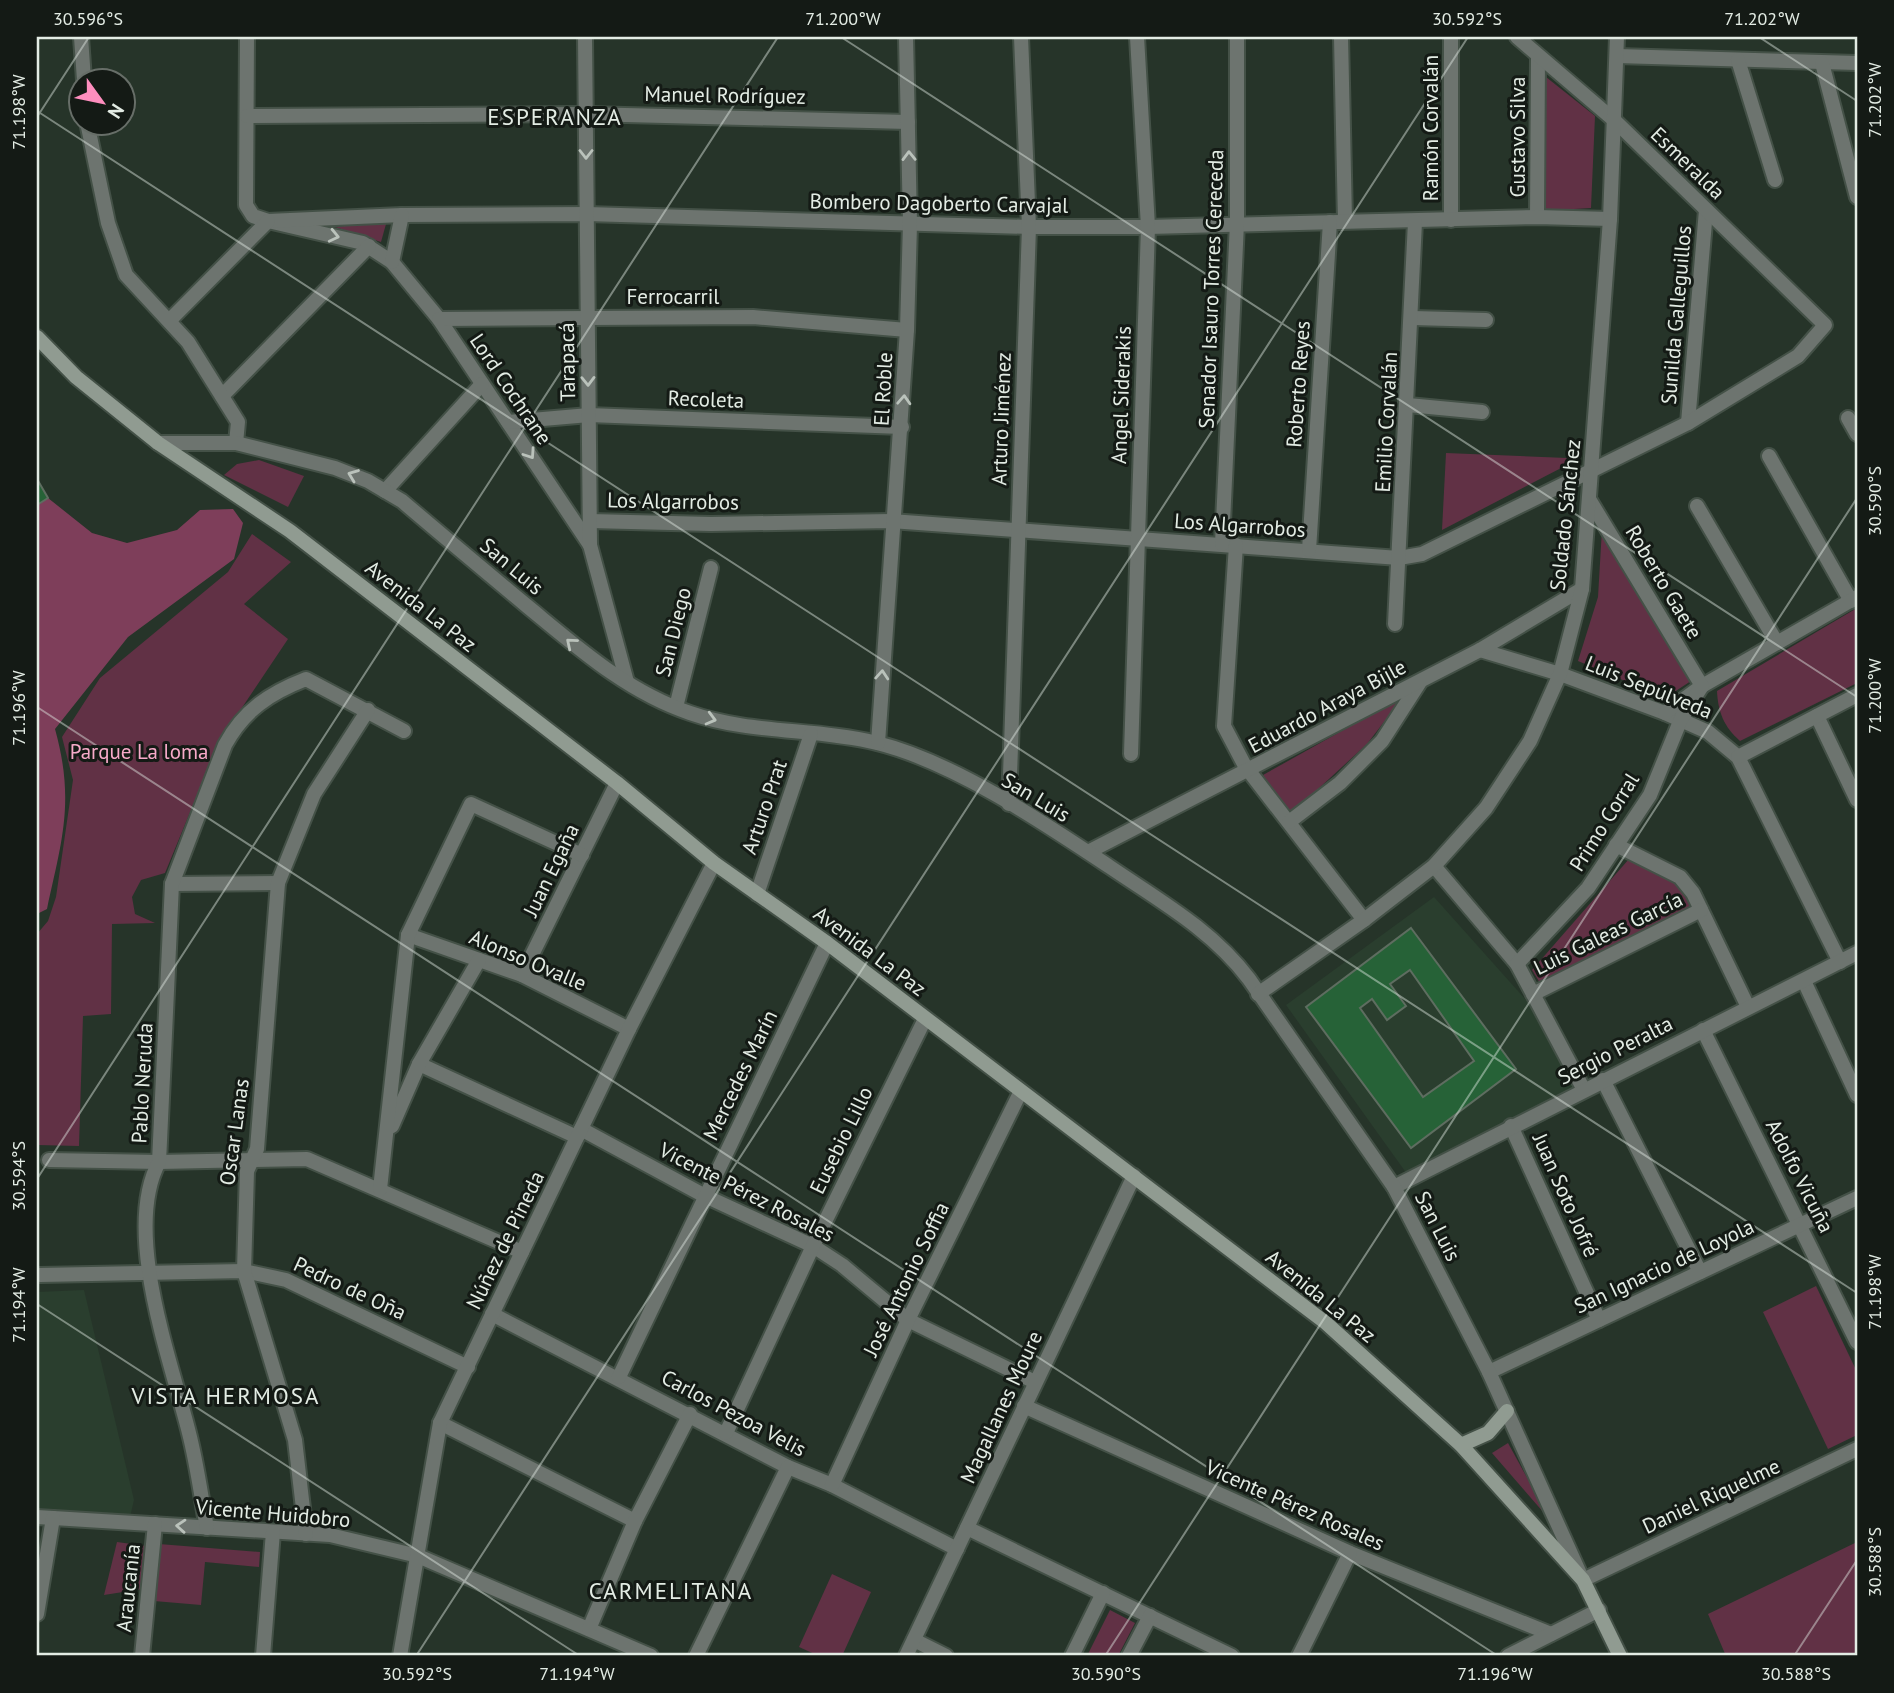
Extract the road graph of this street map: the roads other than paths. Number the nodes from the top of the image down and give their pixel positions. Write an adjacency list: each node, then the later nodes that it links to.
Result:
1 (82, 37): 17 (street)
2 (247, 37): 19 (street)
3 (585, 37): 18 (street, Tarapacá)
4 (906, 37): 21 (street, El Roble)
5 (1021, 37): 37 (street, Arturo Jiménez)
6 (1137, 37): 38 (street, Angel Siderakis)
7 (1237, 37): 35 (street, Senador Isauro Torres Cereceda)
8 (1341, 37): 32 (street)
9 (1451, 37): 30 (street, Ramón Corvalán)
10 (1517, 37): 12 (street, Esmeralda)
11 (1617, 37): 13 (street, Soldado Sánchez)
12 (1538, 56): 20 (street, Esmeralda); 28 (street, Gustavo Silva)
13 (1617, 56): 14 (street); 20 (street, Soldado Sánchez)
14 (1738, 60): 15 (street); 23 (street)
15 (1822, 63): 16 (street); 24 (street)
16 (1857, 63)
17 (83, 66)
18 (586, 114): 19 (street, Manuel Rodríguez); 21 (street, Manuel Rodríguez); 26 (street, Tarapacá, one-way to 26)
19 (247, 116): 31 (street)
20 (1614, 120): 25 (street, Esmeralda); 29 (street, Soldado Sánchez)
21 (908, 122): 36 (street, El Roble, one-way to 21)
22 (90, 136): 44 (street)
23 (1775, 180)
24 (1857, 197)
25 (1706, 210): 46 (street, Esmeralda); 56 (street, Sunilda Galleguillos)
26 (587, 214): 27 (street, Bombero Dagoberto Carvajal); 36 (street, Bombero Dagoberto Carvajal); 41 (street, Tarapacá)
27 (402, 215): 31 (street, Bombero Dagoberto Carvajal); 40 (street)
28 (1537, 218): 29 (street, Bombero Dagoberto Carvajal); 30 (street, Bombero Dagoberto Carvajal)
29 (1610, 219): 62 (street, Soldado Sánchez)
30 (1451, 220): 34 (street, Bombero Dagoberto Carvajal)
31 (268, 221): 39 (street, Lord Cochrane, one-way to 39); 44 (street)
32 (1345, 221): 33 (street, Bombero Dagoberto Carvajal); 34 (street, Bombero Dagoberto Carvajal)
33 (1330, 222): 35 (street, Bombero Dagoberto Carvajal); 72 (street, Roberto Reyes)
34 (1415, 222): 43 (street, Emilio Corvalán)
35 (1237, 223): 38 (street, Bombero Dagoberto Carvajal); 70 (street, Senador Isauro Torres Cereceda)
36 (910, 224): 37 (street, Bombero Dagoberto Carvajal); 47 (street, El Roble)
37 (1029, 227): 38 (street, Bombero Dagoberto Carvajal); 68 (street, Arturo Jiménez)
38 (1148, 228): 69 (street, Angel Siderakis)
39 (369, 247): 40 (street, Lord Cochrane); 50 (street)
40 (392, 262): 42 (street, Lord Cochrane)
41 (588, 317): 42 (street, Ferrocarril); 47 (street, Ferrocarril); 53 (street, Tarapacá, one-way to 53)
42 (439, 318): 49 (street, Lord Cochrane)
43 (1413, 318): 45 (street); 51 (street, Emilio Corvalán)
44 (170, 320): 50 (street)
45 (1486, 320)
46 (1825, 325): 56 (street, Los Algarrobos)
47 (907, 330): 57 (street, El Roble, one-way to 47)
48 (37, 337): 59 (main road, Avenida La Paz)
49 (482, 384): 55 (street, Lord Cochrane); 63 (street)
50 (222, 396): 60 (street)
51 (1408, 405): 52 (street); 73 (street, Emilio Corvalán)
52 (1482, 412)
53 (589, 415): 55 (street, Recoleta); 57 (street, Recoleta); 66 (street, Tarapacá)
54 (1848, 418): 58 (street)
55 (508, 422): 71 (street, Lord Cochrane, one-way to 71)
56 (1688, 423): 62 (street, Los Algarrobos)
57 (902, 428): 67 (street, El Roble)
58 (1857, 435)
59 (158, 443): 60 (street, San Luis); 96 (main road, Avenida La Paz)
60 (236, 443): 63 (street, San Luis, one-way to 60)
61 (1769, 456): 76 (street)
62 (1592, 470): 64 (street, Soldado Sánchez); 73 (street, Los Algarrobos)
63 (385, 491): 82 (street, San Luis, one-way to 63)
64 (1589, 499): 75 (street, Soldado Sánchez); 83 (street, Roberto Gaete)
65 (1698, 506): 78 (street)
66 (590, 521): 67 (street, Los Algarrobos); 71 (street, Tarapacá)
67 (891, 521): 68 (street, Los Algarrobos); 92 (street, El Roble, one-way to 67)
68 (1019, 529): 69 (street, Los Algarrobos); 98 (street, Arturo Jiménez)
69 (1136, 540): 70 (street, Los Algarrobos); 93 (street, Angel Siderakis)
70 (1229, 544): 72 (street, Los Algarrobos); 95 (street, Senador Isauro Torres Cereceda)
71 (590, 545): 82 (street, Tarapacá)
72 (1309, 550): 73 (street, Los Algarrobos)
73 (1399, 558): 77 (street, Emilio Corvalán)
74 (711, 568): 85 (street, San Diego)
75 (1582, 589): 79 (street, Eduardo Araya Bijle); 80 (street, Soldado Sánchez)
76 (1854, 599): 78 (street, Primo Corral)
77 (1395, 624)
78 (1777, 643): 83 (street, Primo Corral)
79 (1480, 650): 80 (street, Luis Sepúlveda); 81 (street, Eduardo Araya Bijle)
80 (1560, 674): 87 (street, Luis Sepúlveda); 104 (street, Soldado Sánchez)
81 (1421, 681): 95 (street, Eduardo Araya Bijle); 99 (street)
82 (626, 682): 85 (street, San Luis)
83 (1702, 686): 87 (street, Primo Corral); 89 (street, Primo Corral)
84 (1857, 695): 88 (street)
85 (676, 707): 91 (street, San Luis, one-way to 91)
86 (368, 710): 90 (street, Pablo Neruda); 105 (street, Oscar Lanas); 106 (street, Pablo Neruda)
87 (1665, 713): 89 (street, Luis Sepúlveda)
88 (1817, 716): 94 (street); 97 (street)
89 (1681, 719): 94 (street, Luis Sepúlveda); 100 (street, Primo Corral)
90 (404, 731)
91 (811, 734): 92 (street, San Luis); 107 (street, Arturo Prat)
92 (878, 743): 98 (street, San Luis)
93 (1131, 754)
94 (1738, 757): 114 (street, Luis Sepúlveda)
95 (1249, 771): 99 (street, Senador Isauro Torres Cereceda); 101 (street, Eduardo Araya Bijle)
96 (617, 783): 102 (street, Juan Egaña); 103 (main road, Avenida La Paz)
97 (1857, 800)
98 (1009, 803): 101 (street, San Luis)
99 (1289, 822): 109 (street, Senador Isauro Torres Cereceda)
100 (1616, 845): 108 (street); 115 (street, Primo Corral)
101 (1087, 852): 118 (street, San Luis)
102 (582, 855): 110 (street); 116 (street, Juan Egaña)
103 (714, 863): 107 (main road, Avenida La Paz); 122 (street, Núñez de Pineda)
104 (1434, 866): 109 (street, Soldado Sánchez); 115 (street)
105 (278, 883): 106 (street); 133 (street, Oscar Lanas)
106 (172, 884): 134 (street, Pablo Neruda)
107 (757, 894): 111 (main road, Avenida La Paz)
108 (1701, 910): 119 (street, Luis Galeas García); 120 (street)
109 (1364, 920): 118 (street, Soldado Sánchez)
110 (408, 935): 113 (street, Alonso Ovalle); 131 (street)
111 (827, 943): 121 (main road, Avenida La Paz); 138 (street, Mercedes Marín)
112 (1857, 953): 114 (street, Sergio Peralta)
113 (479, 960): 116 (street, Alonso Ovalle); 124 (street)
114 (1840, 962): 117 (street, Sergio Peralta)
115 (1517, 964): 119 (street)
116 (522, 975): 122 (street, Alonso Ovalle)
117 (1804, 981): 120 (street, Sergio Peralta); 128 (street)
118 (1258, 993): 136 (street, San Luis)
119 (1533, 994): 126 (street)
120 (1748, 1007): 123 (street, Sergio Peralta)
121 (925, 1019): 127 (main road, Avenida La Paz); 141 (street, Eusebio Lillo)
122 (629, 1029): 130 (street, Núñez de Pineda)
123 (1703, 1030): 125 (street, Sergio Peralta); 140 (street, Adolfo Vicuña)
124 (419, 1063): 130 (street, Vicente Pérez Rosales); 131 (street)
125 (1603, 1080): 126 (street, Sergio Peralta); 144 (street)
126 (1584, 1090): 129 (street, Sergio Peralta)
127 (1020, 1093): 135 (main road, Avenida La Paz); 149 (street, José Antonio Soffia)
128 (1857, 1095)
129 (1511, 1126): 136 (street, Sergio Peralta); 148 (street, Juan Soto Jofré)
130 (579, 1133): 138 (street, Vicente Pérez Rosales); 142 (street, Núñez de Pineda)
131 (386, 1140): 137 (street)
132 (49, 1160): 134 (street)
133 (251, 1161): 134 (street); 137 (street); 143 (street, Oscar Lanas)
134 (159, 1162): 146 (street, Pablo Neruda)
135 (1134, 1176): 154 (street, Magallanes Moure); 160 (main road, Avenida La Paz)
136 (1394, 1187): 152 (street, San Luis)
137 (380, 1189): 142 (street)
138 (705, 1196): 141 (street, Vicente Pérez Rosales); 153 (street, Mercedes Marín)
139 (1857, 1198): 140 (street, San Ignacio de Loyola)
140 (1802, 1224): 144 (street, San Ignacio de Loyola); 150 (street, Adolfo Vicuña)
141 (813, 1246): 149 (street, Vicente Pérez Rosales); 159 (street, Eusebio Lillo)
142 (522, 1252): 147 (street, Núñez de Pineda)
143 (244, 1271): 146 (street, Pedro de Oña); 151 (street, Pedro de Oña); 171 (street, Oscar Lanas)
144 (1700, 1272): 148 (street, San Ignacio de Loyola)
145 (40, 1275): 146 (street, Pedro de Oña)
146 (147, 1275): 168 (street, Pablo Neruda)
147 (492, 1314): 151 (street, Núñez de Pineda); 153 (street, Carlos Pezoa Velis)
148 (1599, 1320): 152 (street, San Ignacio de Loyola)
149 (908, 1321): 154 (street, Vicente Pérez Rosales); 163 (street, José Antonio Soffia)
150 (1857, 1342)
151 (468, 1367): 158 (street, Núñez de Pineda)
152 (1489, 1372): 156 (street, San Luis)
153 (619, 1377): 157 (street, Carlos Pezoa Velis)
154 (1035, 1381): 155 (street, Magallanes Moure)
155 (1024, 1406): 169 (street, Magallanes Moure); 173 (street, Vicente Pérez Rosales)
156 (1507, 1411): 160 (main road); 175 (street, San Luis)
157 (690, 1414): 159 (street, Carlos Pezoa Velis); 166 (street)
158 (440, 1423): 166 (street); 174 (street, Núñez de Pineda)
159 (726, 1433): 162 (street, Carlos Pezoa Velis)
160 (1461, 1445): 175 (main road, Avenida La Paz)
161 (1857, 1449): 175 (street, Daniel Riquelme)
162 (788, 1467): 163 (street, Carlos Pezoa Velis); 188 (street)
163 (832, 1485): 172 (street, Carlos Pezoa Velis)
164 (37, 1517): 165 (street, Vicente Huidobro)
165 (53, 1518): 167 (street, Vicente Huidobro); 178 (street)
166 (635, 1521): 180 (street)
167 (155, 1524): 168 (street, Vicente Huidobro, one-way to 167); 184 (street, Araucanía)
168 (207, 1528): 170 (street, Vicente Huidobro)
169 (967, 1528): 172 (street, Magallanes Moure); 176 (street)
170 (273, 1532): 171 (street, Vicente Huidobro); 185 (street)
171 (306, 1534): 174 (street, Vicente Huidobro)
172 (957, 1549): 182 (street, Magallanes Moure)
173 (1350, 1553): 181 (street, Vicente Pérez Rosales); 194 (street)
174 (418, 1556): 180 (street, Vicente Huidobro); 186 (street, Núñez de Pineda)
175 (1583, 1580): 177 (main road, Avenida La Paz)
176 (1103, 1593): 179 (street); 191 (street)
177 (1599, 1610): 181 (street); 196 (main road, Avenida La Paz)
178 (37, 1614)
179 (1150, 1616): 192 (street); 193 (street)
180 (589, 1629): 183 (street, Vicente Huidobro)
181 (1551, 1634): 195 (street)
182 (914, 1640): 189 (street, Magallanes Moure); 190 (street)
183 (620, 1650): 187 (street, Vicente Huidobro)
184 (142, 1656)
185 (263, 1656)
186 (400, 1656)
187 (651, 1656)
188 (696, 1656)
189 (906, 1656)
190 (946, 1656)
191 (1072, 1656)
192 (1129, 1656)
193 (1232, 1656)
194 (1298, 1656)
195 (1508, 1656)
196 (1620, 1656)

